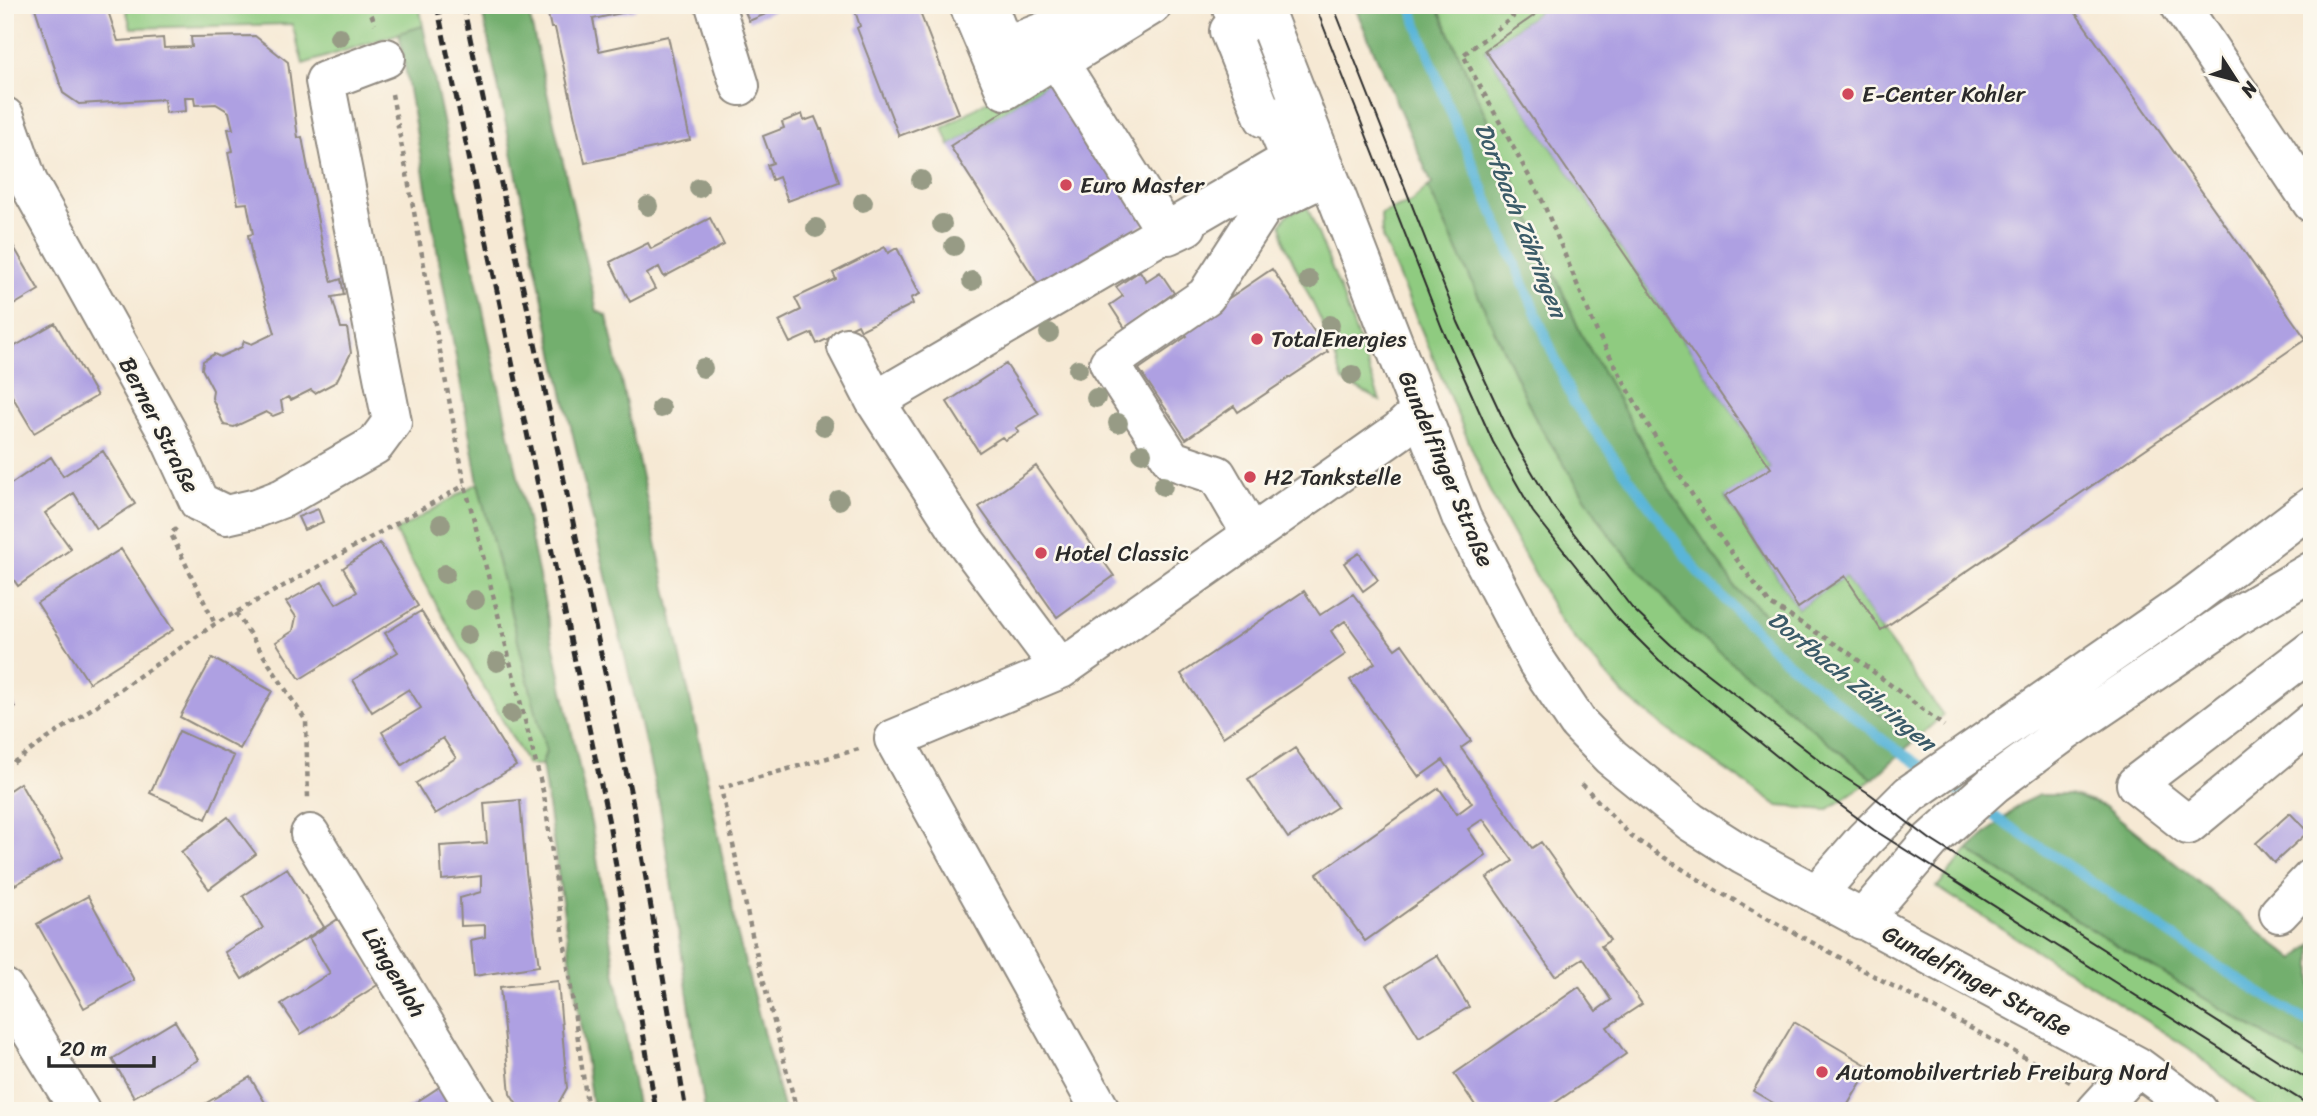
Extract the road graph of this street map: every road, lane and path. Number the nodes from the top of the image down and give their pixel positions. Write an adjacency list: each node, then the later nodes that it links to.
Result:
1 (715, 5): 14 (street)
2 (969, 5): 7 (street)
3 (987, 5): 6 (street)
4 (1003, 5): 5 (street)
5 (1093, 5)
6 (1110, 5)
7 (1121, 5)
8 (1152, 5): 18 (street)
9 (1231, 5): 16 (street)
10 (1262, 5): 16 (street, Gundelfinger Straße)
11 (1506, 5): 33 (path)
12 (2180, 5): 17 (street)
13 (386, 58): 22 (path); 23 (street, Berner Straße)
14 (740, 86)
15 (5, 117): 23 (street, Berner Straße)
16 (1311, 160): 18 (street); 21 (street, Gundelfinger Straße); 25 (street)
17 (2312, 203)
18 (1166, 232): 20 (street)
19 (847, 347): 20 (street)
20 (875, 401): 30 (street)
21 (1419, 412): 25 (street); 38 (street, Gundelfinger Straße)
22 (465, 485): 27 (path); 46 (path)
23 (199, 502): 28 (path)
24 (2312, 506): 33 (street)
25 (1252, 535): 30 (street)
26 (2312, 571): 40 (street, Gundelfinger Straße)
27 (236, 613): 28 (path); 36 (path)
28 (215, 624): 34 (path)
29 (2312, 650): 31 (street)
30 (1061, 669): 32 (street)
31 (2312, 722)
32 (894, 739): 47 (path); 48 (street)
33 (1963, 754): 38 (street)
34 (5, 768)
35 (1579, 779): 43 (path)
36 (310, 834): 45 (street, Längenloh)
37 (2312, 878): 39 (street)
38 (1817, 894): 40 (street, Gundelfinger Straße)
39 (2278, 913)
40 (1862, 920): 42 (street, Gundelfinger Straße)
41 (5, 989): 44 (street)
42 (2137, 1066): 43 (street); 49 (street, Gundelfinger Straße)
43 (2100, 1106)
44 (80, 1111)
45 (477, 1111)
46 (588, 1111)
47 (797, 1111)
48 (1101, 1111)
49 (2198, 1111)

